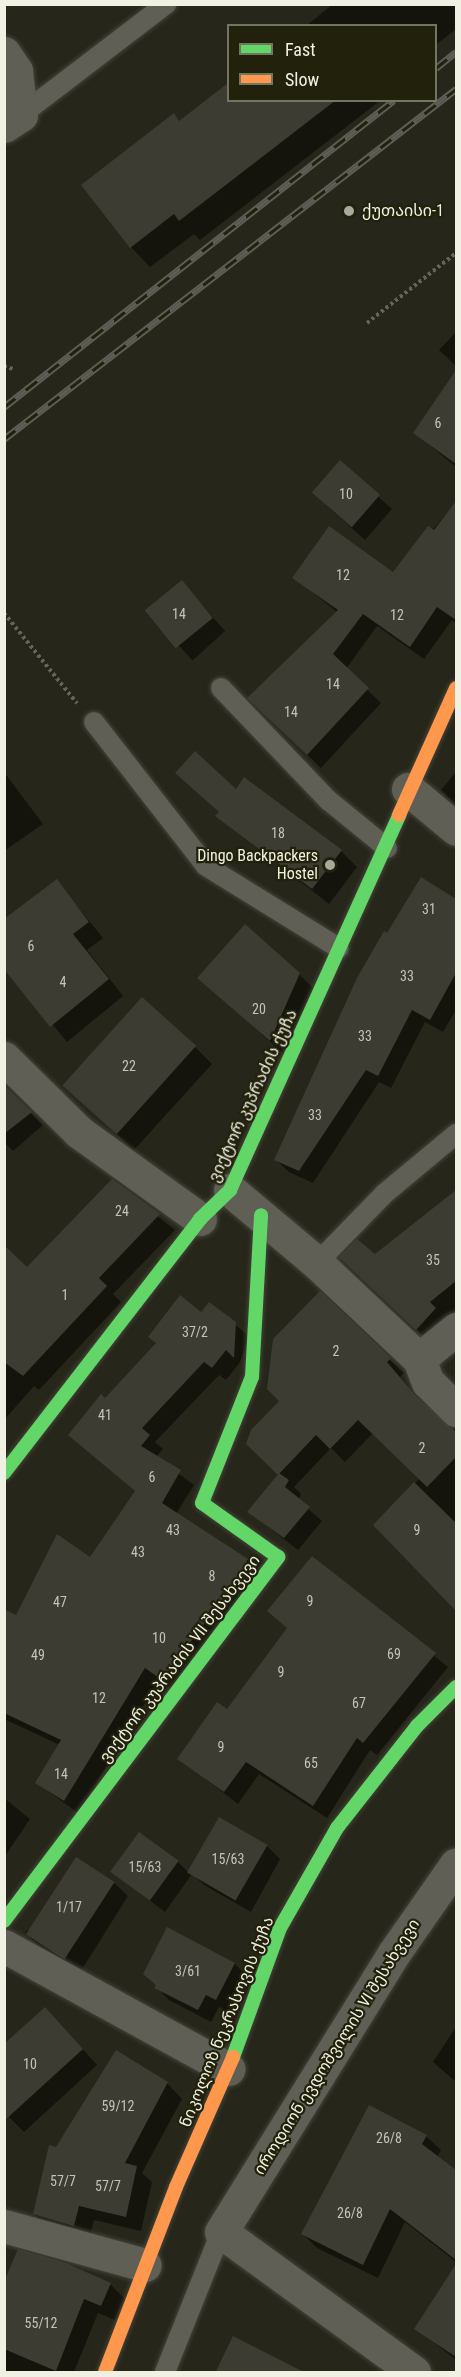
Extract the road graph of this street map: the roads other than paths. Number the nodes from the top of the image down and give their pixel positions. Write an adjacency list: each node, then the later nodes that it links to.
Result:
1 (166, 4): 3 (lane)
2 (4, 53): 3 (street)
3 (13, 120)
4 (220, 688): 9 (lane)
5 (456, 688): 7 (street, ვიქტორ კუპრაძის ქუჩა)
6 (94, 722): 10 (lane)
7 (408, 789): 8 (street); 9 (street, ვიქტორ კუპრაძის ქუჩა)
8 (456, 829)
9 (387, 848): 10 (street, ვიქტორ კუპრაძის ქუჩა)
10 (339, 948): 13 (street, ვიქტორ კუპრაძის ქუჩა)
11 (4, 1058): 15 (street)
12 (456, 1134): 16 (lane)
13 (230, 1190): 14 (street); 15 (street, ვიქტორ კუპრაძის ქუჩა)
14 (261, 1215): 16 (street); 23 (street, ვიქტორ კუპრაძის VII შესახვევი)
15 (200, 1219): 20 (street, ვიქტორ კუპრაძის ქუჩა)
16 (317, 1263): 18 (street)
17 (456, 1329): 18 (street)
18 (419, 1359): 19 (street)
19 (456, 1410)
20 (4, 1473)
21 (456, 1687): 25 (street, ნიკოლოზ ნეკრასოვის ქუჩა)
22 (456, 1864): 27 (street, იროდიონ ევდოშვილის VI შესახვევი)
23 (4, 1921)
24 (4, 1946): 25 (street)
25 (228, 2069): 28 (street, ნიკოლოზ ნეკრასოვის ქუჩა)
26 (4, 2226): 28 (street)
27 (221, 2232): 30 (lane); 31 (street)
28 (145, 2265): 29 (street, ნიკოლოზ ნეკრასოვის ქუჩა)
29 (105, 2373)
30 (165, 2373)
31 (414, 2373)

